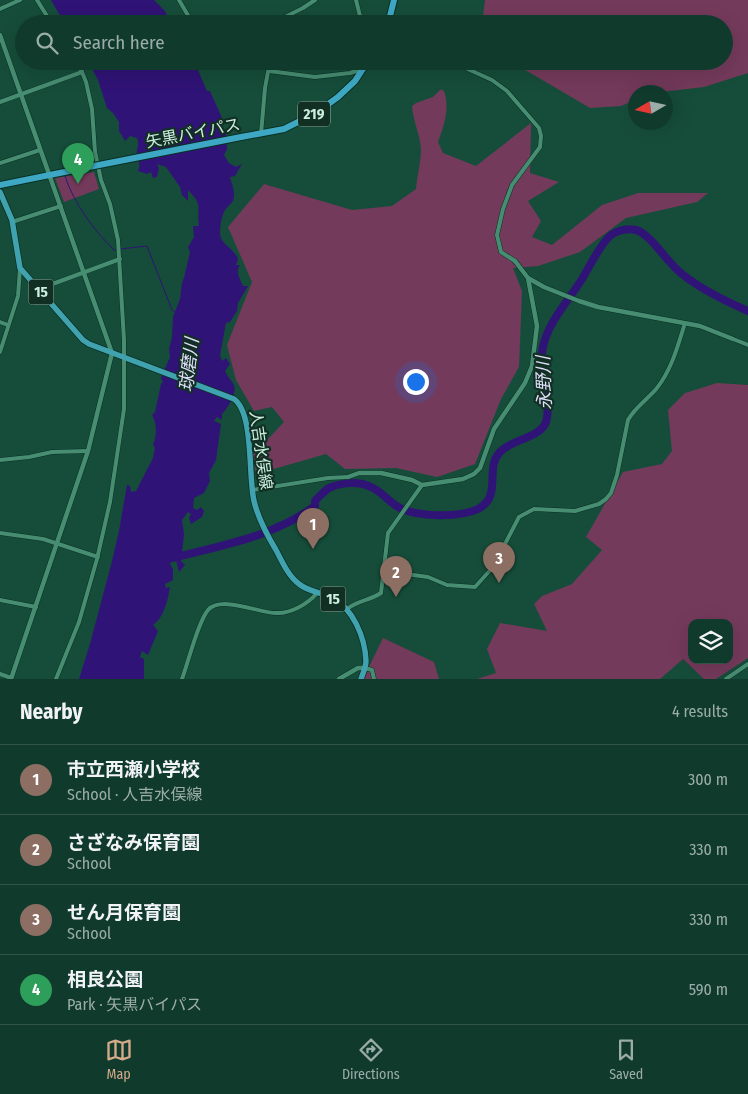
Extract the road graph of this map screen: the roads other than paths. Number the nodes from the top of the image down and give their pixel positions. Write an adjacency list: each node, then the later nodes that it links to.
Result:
1 (20, 0): 7 (street)
2 (38, 0): 8 (street)
3 (179, 0): 9 (street)
4 (315, 0): 10 (street)
5 (356, 0): 11 (street)
6 (394, 0): 12 (highway)
7 (0, 9)
8 (47, 15)
9 (188, 15)
10 (289, 15)
11 (360, 15)
12 (390, 15)
13 (0, 35): 19 (street)
14 (358, 70): 17 (street)
15 (363, 70): 21 (highway, 矢黒バイパス / 219)
16 (470, 70): 30 (street)
17 (269, 71): 21 (street)
18 (82, 72): 19 (street); 29 (street)
19 (21, 95): 20 (street); 22 (street)
20 (0, 102)
21 (261, 134): 24 (highway, 矢黒バイパス / 219, bridge)
22 (40, 150): 23 (street); 24 (street)
23 (0, 162)
24 (49, 174): 25 (highway, 矢黒バイパス / 219); 27 (street)
25 (0, 185)
26 (0, 192): 28 (main road, 15)
27 (61, 206): 28 (street); 32 (street)
28 (12, 222): 31 (main road, 15)
29 (120, 259): 32 (street); 42 (street)
30 (515, 262): 33 (street)
31 (20, 268): 34 (main road, 人吉水俣線 / 15); 37 (street)
32 (85, 272): 34 (street); 41 (street)
33 (528, 278): 36 (street); 46 (street)
34 (39, 290): 41 (main road, 人吉水俣線 / 15)
35 (0, 322): 37 (street)
36 (685, 323): 38 (street); 51 (street)
37 (8, 325): 40 (street)
38 (733, 338): 39 (street)
39 (748, 345)
40 (0, 352)
41 (112, 353): 42 (main road, 人吉水俣線 / 15); 43 (street)
42 (126, 357): 47 (main road, 人吉水俣線 / 15); 50 (street)
43 (88, 451): 44 (street); 49 (street)
44 (0, 460)
45 (348, 477): 46 (street); 47 (street)
46 (422, 485): 51 (street)
47 (252, 490): 52 (main road, 人吉水俣線 / 15)
48 (0, 534): 49 (street)
49 (57, 544): 50 (street); 54 (street)
50 (98, 556): 60 (street)
51 (384, 571): 55 (street)
52 (317, 593): 55 (main road, 人吉水俣線 / 15); 61 (street)
53 (0, 600): 54 (street)
54 (36, 607): 59 (street)
55 (347, 609): 57 (main road, 15)
56 (748, 664): 65 (street)
57 (365, 668): 62 (street); 63 (main road, 15); 64 (street)
58 (0, 674): 59 (street)
59 (11, 678)
60 (56, 679)
61 (182, 679)
62 (339, 679)
63 (361, 679)
64 (374, 679)
65 (726, 679)

